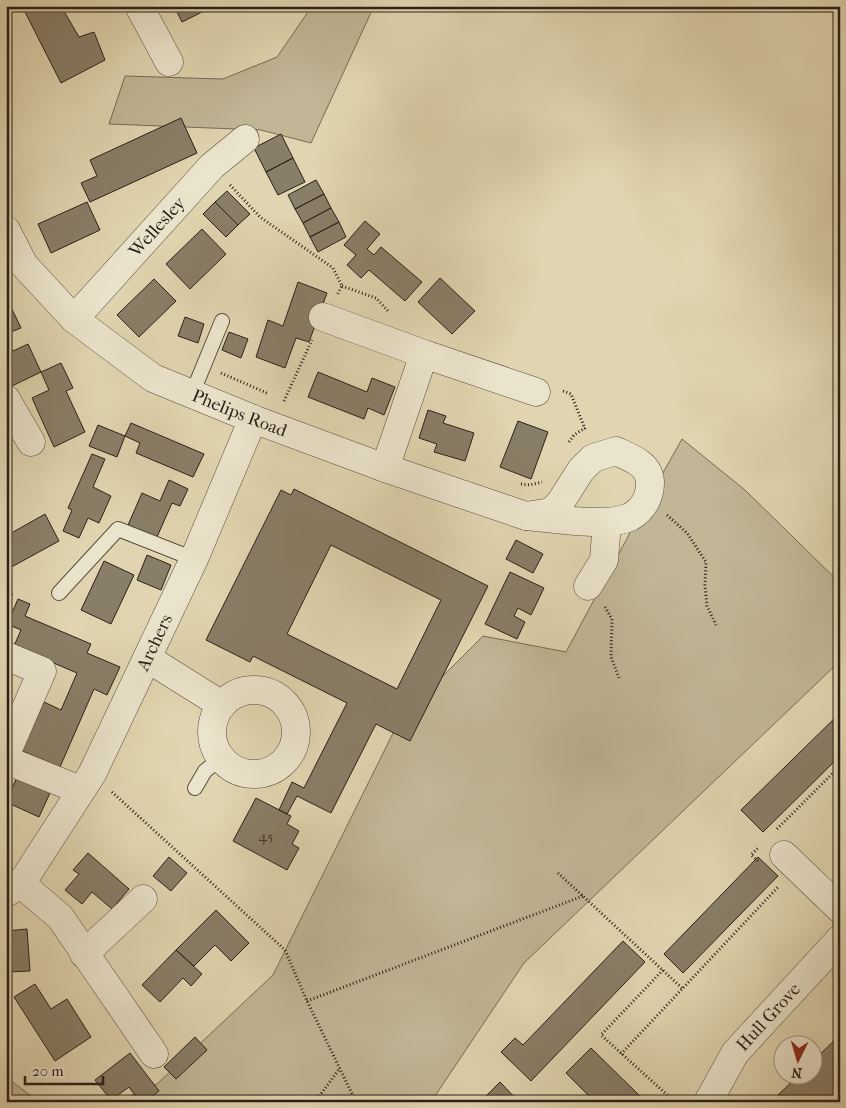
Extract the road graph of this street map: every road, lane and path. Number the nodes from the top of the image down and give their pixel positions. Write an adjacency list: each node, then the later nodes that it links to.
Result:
1 (139, 6): 2 (street)
2 (169, 62)
3 (245, 139): 4 (street, Wellesley)
4 (212, 166): 6 (path); 7 (street, Wellesley)
5 (6, 230): 7 (street, Phelips Road)
6 (323, 317): 9 (street); 13 (path)
7 (74, 319): 11 (street, Phelips Road)
8 (222, 321): 11 (lane)
9 (424, 354): 10 (street); 17 (street)
10 (536, 392): 16 (path)
11 (192, 394): 14 (street, Phelips Road)
12 (6, 400): 15 (street)
13 (284, 400)
14 (253, 419): 17 (street, Phelips Road); 21 (street, Archers)
15 (31, 442)
16 (593, 458): 18 (street); 19 (street)
17 (385, 468): 19 (street, Phelips Road)
18 (646, 503): 20 (street); 24 (path)
19 (526, 516): 20 (street)
20 (607, 522): 22 (street)
21 (194, 559): 23 (lane); 26 (street, Archers)
22 (588, 586): 27 (path)
23 (59, 593)
24 (716, 625)
25 (6, 656): 29 (street)
26 (147, 658): 28 (street); 33 (street, Archers)
27 (619, 678)
28 (222, 704): 30 (street); 30 (street)
29 (6, 754)
30 (221, 758): 34 (lane)
31 (6, 760): 33 (street)
32 (840, 766): 35 (path)
33 (86, 782): 37 (street, Archers); 45 (path)
34 (196, 788)
35 (772, 855): 40 (street); 44 (path)
36 (558, 873): 38 (path)
37 (14, 888): 42 (street)
38 (583, 896): 43 (path); 45 (path)
39 (143, 899): 42 (street)
40 (840, 909)
41 (840, 939): 52 (street, Hull Grove)
42 (84, 954): 46 (street)
43 (663, 970): 44 (path); 47 (path)
44 (683, 989): 47 (path)
45 (307, 1002): 48 (path)
46 (154, 1054)
47 (621, 1054): 51 (path)
48 (340, 1068): 49 (path); 50 (path)
49 (315, 1102)
50 (356, 1102)
51 (675, 1102)
52 (708, 1102)

